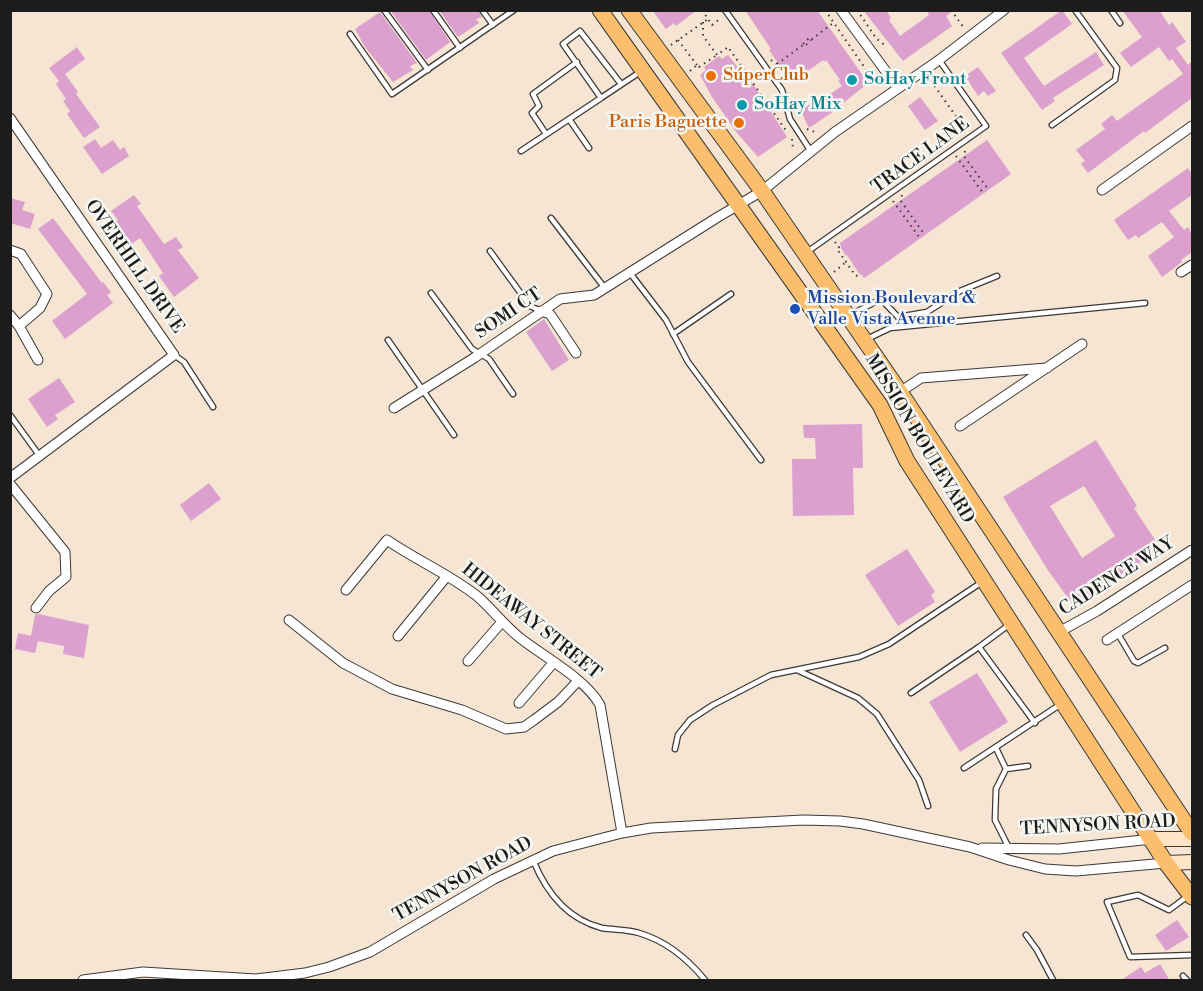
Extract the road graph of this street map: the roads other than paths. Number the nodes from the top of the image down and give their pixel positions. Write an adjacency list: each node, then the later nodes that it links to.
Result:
1 (384, 10): 19 (lane)
2 (433, 10): 16 (lane)
3 (482, 10): 14 (lane)
4 (514, 10): 14 (lane)
5 (600, 10): 20 (main road, MISSION BOULEVARD)
6 (629, 10): 33 (main road, MISSION BOULEVARD)
7 (725, 10): 31 (lane)
8 (841, 10): 22 (street)
9 (1004, 10): 12 (street, SOMI CT)
10 (1075, 10): 26 (lane)
11 (1111, 10): 13 (lane)
12 (992, 14): 17 (street, SOMI CT)
13 (1120, 23)
14 (492, 25): 16 (lane)
15 (350, 34): 19 (lane)
16 (460, 48): 19 (lane)
17 (939, 60): 22 (street, SOMI CT); 38 (lane, TRACE LANE)
18 (577, 62): 21 (lane); 23 (lane); 28 (lane)
19 (428, 70)
20 (642, 70): 21 (lane); 34 (main road, MISSION BOULEVARD)
21 (621, 84): 23 (lane)
22 (898, 88): 31 (street, SOMI CT)
23 (601, 98): 25 (lane)
24 (10, 118): 57 (street, OVERHILL DRIVE)
25 (569, 119): 28 (lane); 29 (lane)
26 (1053, 125)
27 (1192, 126): 32 (street)
28 (546, 134): 30 (lane)
29 (588, 148)
30 (520, 151)
31 (812, 153): 33 (street, SOMI CT)
32 (1102, 190)
33 (762, 191): 34 (street, SOMI CT); 38 (main road, MISSION BOULEVARD)
34 (739, 206): 41 (street, SOMI CT); 74 (main road, MISSION BOULEVARD)
35 (551, 218): 43 (lane)
36 (10, 250): 50 (street)
37 (489, 251): 47 (lane)
38 (805, 254): 49 (main road, MISSION BOULEVARD)
39 (1192, 265): 40 (street)
40 (1181, 272)
41 (630, 273): 43 (street, SOMI CT); 51 (lane)
42 (997, 276): 49 (lane)
43 (605, 289): 47 (street, SOMI CT)
44 (430, 292): 56 (lane)
45 (731, 294): 51 (lane)
46 (1145, 303): 53 (lane)
47 (541, 311): 55 (street); 56 (street, SOMI CT)
48 (10, 315): 50 (street)
49 (848, 316): 53 (main road, MISSION BOULEVARD)
50 (19, 326): 58 (street)
51 (673, 334): 69 (lane)
52 (388, 340): 60 (lane)
53 (864, 340): 61 (main road, MISSION BOULEVARD)
54 (1082, 344): 59 (street)
55 (576, 353)
56 (479, 354): 60 (street, SOMI CT); 62 (lane)
57 (174, 355): 63 (lane); 68 (street, OVERHILL DRIVE)
58 (38, 360)
59 (1047, 368): 61 (street); 66 (street)
60 (422, 391): 64 (street, SOMI CT); 67 (lane)
61 (900, 392): 81 (main road, MISSION BOULEVARD)
62 (513, 394)
63 (213, 407)
64 (394, 408)
65 (10, 416): 68 (lane)
66 (960, 426)
67 (454, 435)
68 (39, 455): 70 (street, OVERHILL DRIVE)
69 (761, 460)
70 (10, 478)
71 (10, 483): 77 (street)
72 (1192, 550): 81 (street, CADENCE WAY)
73 (447, 576): 76 (street, HIDEAWAY STREET); 79 (street, HIDEAWAY STREET); 83 (street)
74 (984, 581): 80 (main road, MISSION BOULEVARD); 89 (lane)
75 (1192, 585): 82 (street)
76 (346, 590)
77 (36, 608)
78 (289, 620): 90 (street)
79 (501, 622): 87 (street); 88 (street, HIDEAWAY STREET)
80 (1012, 623): 85 (lane); 92 (main road, MISSION BOULEVARD)
81 (1059, 632): 102 (main road, MISSION BOULEVARD)
82 (1118, 633): 84 (street); 86 (lane)
83 (398, 636)
84 (1107, 640)
85 (979, 647): 91 (lane); 94 (lane)
86 (1165, 648)
87 (468, 661)
88 (554, 662): 90 (street, HIDEAWAY STREET); 93 (street)
89 (797, 670): 96 (lane); 100 (lane)
90 (578, 681): 101 (street, HIDEAWAY STREET)
91 (911, 693)
92 (1063, 702): 94 (lane); 103 (main road, MISSION BOULEVARD)
93 (519, 703)
94 (1035, 723): 95 (lane)
95 (996, 748): 98 (lane); 99 (lane)
96 (675, 749)
97 (1028, 766): 99 (lane)
98 (964, 768)
99 (1006, 769): 106 (lane)
100 (928, 806)
101 (622, 833): 105 (street, TENNYSON ROAD); 107 (street, TENNYSON ROAD)
102 (1192, 833)
103 (1152, 839): 104 (main road, TENNYSON ROAD); 106 (street, TENNYSON ROAD); 109 (main road, MISSION BOULEVARD)
104 (1192, 840)
105 (970, 847): 106 (street, TENNYSON ROAD); 109 (street, TENNYSON ROAD)
106 (1009, 848)
107 (533, 860): 113 (street, TENNYSON ROAD); 114 (lane)
108 (1192, 862): 109 (main road, TENNYSON ROAD)
109 (1166, 863): 110 (main road, MISSION BOULEVARD)
110 (1191, 895): 112 (lane)
111 (1026, 935): 115 (lane)
112 (1192, 955)
113 (83, 981)
114 (705, 981)
115 (1053, 981)

